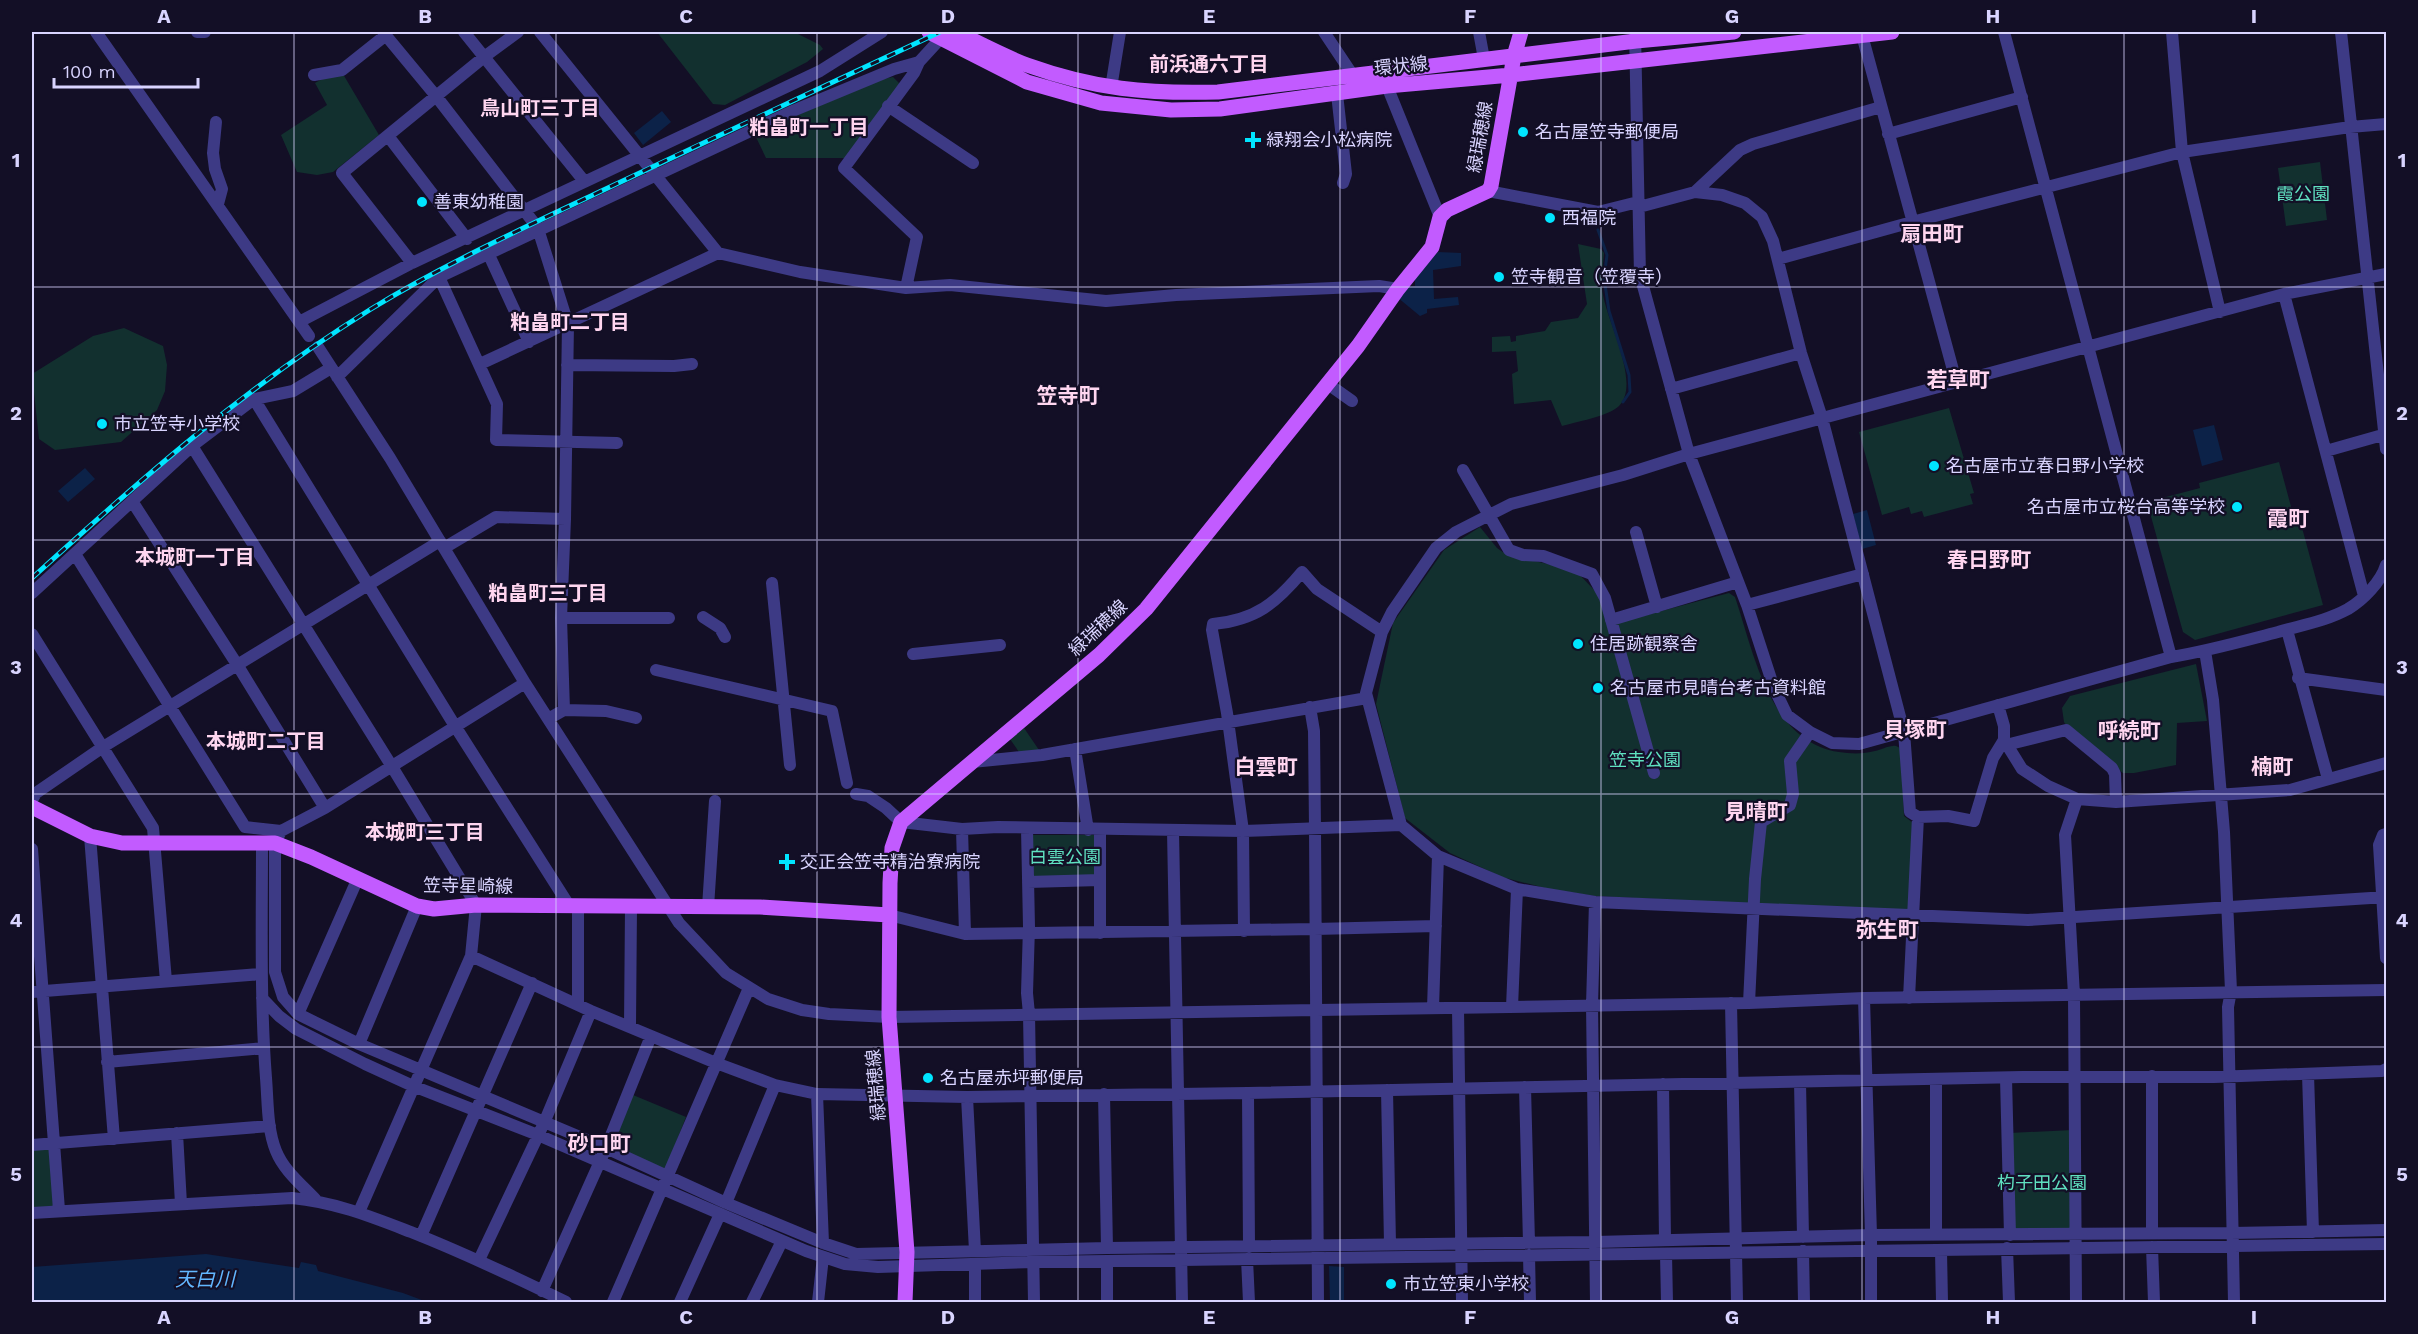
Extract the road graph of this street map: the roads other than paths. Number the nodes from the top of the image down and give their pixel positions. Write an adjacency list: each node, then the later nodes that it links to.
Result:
1 (96, 32): 52 (street)
2 (197, 32): 3 (street)
3 (205, 32)
4 (464, 32): 22 (street)
5 (518, 32): 22 (street)
6 (540, 32): 44 (street)
7 (882, 32): 44 (street)
8 (956, 32): 31 (main road, 環状線)
9 (1120, 32): 31 (street)
10 (1324, 32): 27 (street)
11 (1479, 32): 24 (street)
12 (1521, 32): 23 (main road, 緑瑞穂線)
13 (1732, 32): 21 (main road, 環状線)
14 (1892, 32): 20 (main road, 環状線)
15 (2004, 32): 35 (street)
16 (2172, 32): 43 (street)
17 (2342, 32): 40 (street)
18 (384, 33): 28 (street); 34 (street)
19 (935, 35): 26 (street); 33 (main road, 環状線)
20 (1862, 35): 25 (main road, 環状線); 37 (street)
21 (1635, 36): 23 (main road, 環状線); 25 (street)
22 (484, 57): 34 (street); 47 (street)
23 (1514, 57): 24 (main road, 環状線); 29 (main road, 緑瑞穂線)
24 (1484, 59): 27 (main road, 環状線)
25 (1636, 61): 29 (main road, 環状線); 53 (street)
26 (919, 62): 36 (street); 46 (street)
27 (1354, 74): 31 (main road, 環状線); 32 (street)
28 (314, 75)
29 (1511, 75): 30 (main road, 環状線); 50 (main road, 緑瑞穂線)
30 (1387, 86): 32 (main road, 環状線); 55 (street)
31 (1111, 88)
32 (1361, 90): 33 (main road, 環状線)
33 (1337, 94): 48 (street)
34 (436, 96): 42 (street); 54 (street)
35 (2022, 97): 41 (street); 49 (street)
36 (888, 106): 45 (street); 66 (street)
37 (1881, 107): 41 (street); 51 (street)
38 (216, 122): 52 (street)
39 (2386, 124): 40 (street)
40 (2350, 127): 43 (street); 64 (street)
41 (1888, 134): 56 (street)
42 (388, 136): 58 (street); 62 (street)
43 (2182, 152): 49 (street); 69 (street)
44 (640, 156): 46 (street); 47 (street)
45 (973, 163)
46 (656, 177): 57 (street); 59 (street)
47 (584, 181): 54 (street)
48 (1343, 183)
49 (2046, 186): 56 (street); 75 (street)
50 (1488, 191): 53 (street); 55 (main road, 緑瑞穂線)
51 (1695, 192): 53 (street); 61 (street)
52 (218, 204): 70 (street)
53 (1639, 205): 83 (street)
54 (525, 210): 57 (street); 58 (street)
55 (1440, 217): 67 (main road, 緑瑞穂線)
56 (1912, 222): 61 (street); 81 (street)
57 (539, 232): 60 (street); 71 (street)
58 (467, 239): 62 (street)
59 (718, 252): 66 (street); 71 (street)
60 (489, 255): 65 (street); 73 (street)
61 (1778, 259): 76 (street)
62 (412, 263): 70 (street)
63 (2386, 274): 64 (street)
64 (2367, 276): 68 (street); 87 (street)
65 (439, 278): 77 (street); 80 (street)
66 (906, 288): 67 (street)
67 (1398, 289): 82 (main road, 緑瑞穂線)
68 (2284, 294): 69 (street); 92 (street)
69 (2220, 312): 75 (street)
70 (299, 322): 72 (street)
71 (568, 324): 73 (street); 79 (street)
72 (309, 336)
73 (529, 342): 77 (street)
74 (318, 347): 80 (street)
75 (2088, 348): 81 (street); 123 (street)
76 (1801, 353): 83 (street); 86 (street)
77 (480, 364): 88 (street)
78 (692, 364): 79 (street)
79 (567, 365): 88 (street)
80 (334, 373): 84 (street); 99 (street)
81 (1956, 381): 86 (street)
82 (1328, 384): 85 (street); 144 (main road, 緑瑞穂線)
83 (1671, 389): 93 (street)
84 (255, 399): 90 (street); 106 (street)
85 (1352, 401)
86 (1822, 418): 93 (street); 102 (street)
87 (2386, 434): 91 (street); 92 (street)
88 (566, 440): 89 (street); 97 (street)
89 (617, 443)
90 (192, 446): 95 (street); 115 (street)
91 (2386, 449)
92 (2326, 451): 108 (street)
93 (1689, 454): 96 (street); 104 (street)
94 (1463, 470): 96 (street)
95 (132, 501): 100 (street); 124 (street)
96 (1488, 516): 114 (street); 117 (street)
97 (565, 519): 99 (street); 112 (street)
98 (1636, 532): 110 (street)
99 (442, 545): 106 (street); 127 (street)
100 (75, 554): 107 (street); 133 (street)
101 (2386, 565): 103 (street)
102 (1863, 574): 109 (street); 140 (street)
103 (2381, 581): 108 (street)
104 (1738, 582): 109 (street); 110 (street)
105 (772, 583): 130 (street)
106 (368, 584): 115 (street); 138 (street)
107 (32, 593)
108 (2364, 596): 116 (street)
109 (1747, 605): 139 (street)
110 (1657, 607): 114 (street)
111 (703, 617): 119 (street)
112 (561, 618): 113 (street); 134 (street)
113 (669, 618)
114 (1611, 620): 148 (street)
115 (304, 625): 124 (street); 146 (street)
116 (2286, 630): 121 (street); 126 (street)
117 (1382, 632): 129 (street); 137 (street)
118 (32, 634): 142 (street)
119 (725, 638)
120 (999, 645): 122 (street)
121 (2205, 651): 123 (street); 152 (street)
122 (913, 654)
123 (2171, 657): 131 (street)
124 (238, 666): 133 (street); 157 (street)
125 (656, 670): 130 (street)
126 (2298, 678): 128 (street); 149 (street)
127 (525, 683): 136 (street); 138 (street)
128 (2386, 690)
129 (1367, 698): 132 (street); 160 (street)
130 (784, 701): 147 (street); 150 (street)
131 (1998, 705): 140 (street); 141 (street)
132 (1310, 707): 137 (street); 163 (street)
133 (171, 708): 142 (street); 169 (street)
134 (564, 710): 135 (street); 136 (street)
135 (636, 718)
136 (548, 719): 181 (street)
137 (1228, 722): 143 (street); 166 (street)
138 (455, 726): 146 (street); 182 (street)
139 (1810, 732): 140 (street); 186 (street)
140 (1904, 732): 158 (street)
141 (2005, 743): 154 (street); 156 (street); 158 (street)
142 (103, 747): 153 (street); 170 (street)
143 (1075, 749): 144 (street); 164 (street)
144 (972, 762): 159 (main road, 緑瑞穂線)
145 (2386, 763): 149 (street)
146 (391, 765): 157 (street); 179 (street)
147 (790, 765)
148 (1654, 773)
149 (2328, 779): 152 (street)
150 (847, 783)
151 (856, 794): 159 (street)
152 (2219, 795): 156 (street); 185 (street)
153 (33, 797): 168 (main road, 笠寺星崎線)
154 (2078, 799): 156 (street); 189 (street)
155 (715, 801): 184 (street)
156 (2116, 802)
157 (325, 808): 169 (street)
158 (1918, 817): 188 (street)
159 (901, 822): 161 (street); 187 (main road, 緑瑞穂線)
160 (1401, 825): 163 (street); 172 (street)
161 (962, 829): 162 (street); 196 (street)
162 (1027, 829): 164 (street); 175 (street)
163 (1315, 829): 166 (street); 191 (street)
164 (1094, 830): 165 (street); 174 (street)
165 (1173, 831): 166 (street); 193 (street)
166 (1242, 831): 192 (street)
167 (2386, 834): 177 (street)
168 (90, 836): 170 (main road, 笠寺星崎線); 202 (street)
169 (273, 839): 170 (main road, 笠寺星崎線); 173 (main road, 笠寺星崎線); 199 (street); 221 (street)
170 (155, 844): 200 (street)
171 (32, 849): 205 (street)
172 (1438, 856): 176 (street); 190 (street)
173 (358, 878): 180 (main road, 笠寺星崎線); 221 (street)
174 (1100, 880): 175 (street); 195 (street)
175 (1028, 882): 194 (street)
176 (1517, 889): 178 (street); 215 (street)
177 (2385, 897): 185 (street); 198 (street)
178 (1595, 902): 186 (street); 214 (street)
179 (476, 905): 180 (main road, 笠寺星崎線); 182 (main road, 笠寺星崎線); 197 (street)
180 (417, 906): 226 (street)
181 (668, 906): 183 (main road, 笠寺星崎線); 184 (main road, 笠寺星崎線); 203 (street)
182 (574, 907): 183 (main road, 笠寺星崎線); 211 (street)
183 (631, 907): 224 (street)
184 (708, 907): 187 (main road, 笠寺星崎線)
185 (2228, 907): 189 (street); 206 (street)
186 (1753, 908): 188 (street); 213 (street)
187 (889, 915): 196 (street); 223 (main road, 緑瑞穂線)
188 (1912, 916): 189 (street); 210 (street)
189 (2069, 917): 207 (street)
190 (1436, 926): 191 (street); 216 (street)
191 (1315, 929): 192 (street); 218 (street)
192 (1244, 930): 193 (street)
193 (1175, 932): 195 (street); 220 (street)
194 (1028, 933): 195 (street); 196 (street); 222 (street)
195 (1100, 933)
196 (965, 934)
197 (471, 956): 201 (street); 231 (street)
198 (2386, 958)
199 (261, 974): 200 (street); 208 (street)
200 (166, 981): 202 (street)
201 (532, 983): 211 (street); 254 (street)
202 (101, 986): 205 (street); 228 (street)
203 (749, 988): 223 (street); 229 (street)
204 (2386, 990): 206 (street)
205 (37, 991): 263 (street)
206 (2232, 991): 207 (street); 235 (street)
207 (2074, 995): 210 (street); 233 (street)
208 (262, 998): 227 (street); 244 (street)
209 (1864, 998): 210 (street); 213 (street); 238 (street)
210 (1909, 998)
211 (578, 1003): 219 (street)
212 (1731, 1003): 213 (street); 214 (street); 240 (street)
213 (1749, 1003)
214 (1592, 1005): 215 (street); 243 (street)
215 (1512, 1007): 217 (street)
216 (1433, 1008): 217 (street); 218 (street)
217 (1458, 1008): 246 (street)
218 (1316, 1010): 220 (street); 248 (street)
219 (591, 1011): 224 (street); 258 (street)
220 (1177, 1012): 222 (street); 249 (street)
221 (298, 1014): 226 (street)
222 (1029, 1014): 223 (street); 253 (street)
223 (890, 1017): 255 (main road, 緑瑞穂線)
224 (630, 1026): 225 (street)
225 (651, 1036): 229 (street); 265 (street)
226 (359, 1044): 231 (street)
227 (264, 1048): 228 (street); 259 (street)
228 (107, 1062): 262 (street)
229 (716, 1063): 242 (street); 267 (street)
230 (2386, 1069): 232 (street)
231 (420, 1071): 244 (street); 254 (street)
232 (2308, 1074): 235 (street); 277 (street)
233 (2075, 1076): 234 (street); 236 (street); 278 (street)
234 (2152, 1076): 235 (street); 276 (street)
235 (2229, 1077): 279 (street)
236 (2006, 1078): 237 (street); 282 (street)
237 (1936, 1079): 238 (street); 281 (street)
238 (1868, 1080): 239 (street); 280 (street)
239 (1800, 1082): 240 (street); 284 (street)
240 (1733, 1083): 241 (street); 285 (street)
241 (1663, 1084): 243 (street); 286 (street)
242 (775, 1085): 251 (street); 271 (street)
243 (1592, 1085): 245 (street); 298 (street)
244 (413, 1086): 257 (street); 273 (street)
245 (1525, 1087): 246 (street); 297 (street)
246 (1459, 1088): 247 (street); 300 (street)
247 (1387, 1090): 248 (street); 289 (street)
248 (1316, 1091): 250 (street); 291 (street)
249 (1178, 1093): 250 (street); 252 (street); 294 (street)
250 (1248, 1093): 304 (street)
251 (817, 1094): 255 (street); 288 (street)
252 (1104, 1094): 253 (street); 305 (street)
253 (1030, 1095): 256 (street); 307 (street)
254 (484, 1096): 257 (street); 258 (street)
255 (897, 1096): 256 (street); 312 (main road, 緑瑞穂線)
256 (967, 1097): 309 (street)
257 (476, 1109): 261 (street); 283 (street)
258 (544, 1123): 261 (street); 265 (street)
259 (270, 1126): 260 (street); 269 (street)
260 (177, 1134): 262 (street); 270 (street)
261 (538, 1135): 266 (street); 311 (street)
262 (114, 1139): 263 (street)
263 (54, 1143): 264 (street); 272 (street)
264 (32, 1145)
265 (606, 1148): 266 (street); 267 (street)
266 (600, 1162): 268 (street); 314 (street)
267 (667, 1177): 268 (street); 271 (street)
268 (662, 1190): 271 (street); 316 (street)
269 (316, 1200): 270 (street); 273 (street)
270 (182, 1204): 272 (street)
271 (723, 1209): 287 (street); 288 (street); 317 (street)
272 (58, 1210): 274 (street)
273 (359, 1212): 283 (street)
274 (32, 1213)
275 (2386, 1230): 277 (street)
276 (2152, 1232): 278 (street); 279 (street)
277 (2313, 1232): 279 (street)
278 (2075, 1233): 282 (street); 296 (street)
279 (2231, 1233): 292 (street)
280 (1871, 1235): 281 (street); 284 (street); 299 (street)
281 (1936, 1235): 282 (street)
282 (2010, 1235)
283 (420, 1236): 311 (street)
284 (1803, 1237): 285 (street)
285 (1736, 1239): 286 (street); 303 (street)
286 (1665, 1240): 298 (street)
287 (782, 1241): 308 (street); 318 (street)
288 (823, 1243): 312 (street)
289 (1390, 1244): 291 (street); 300 (street)
290 (2386, 1244): 292 (street)
291 (1317, 1246): 304 (street); 310 (street)
292 (2232, 1246): 293 (street); 338 (street)
293 (2152, 1247): 296 (street); 337 (street)
294 (1181, 1248): 304 (street); 305 (street); 313 (street)
295 (2007, 1248): 296 (street); 302 (street); 335 (street)
296 (2074, 1248): 336 (street)
297 (1529, 1249): 298 (street); 300 (street); 328 (street)
298 (1595, 1249): 306 (street); 329 (street)
299 (1871, 1249): 301 (street); 302 (street); 333 (street)
300 (1462, 1250): 310 (street); 327 (street)
301 (1803, 1251): 303 (street); 332 (street)
302 (1941, 1251): 334 (street)
303 (1737, 1252): 306 (street); 331 (street)
304 (1248, 1253): 310 (street); 313 (street); 325 (street)
305 (1107, 1254): 307 (street); 313 (street); 323 (street)
306 (1666, 1254): 330 (street)
307 (1033, 1256): 309 (street); 322 (street)
308 (823, 1257): 312 (street); 319 (street)
309 (975, 1258): 312 (street); 321 (street)
310 (1317, 1259): 326 (street)
311 (479, 1260): 314 (street)
312 (908, 1260): 320 (main road, 緑瑞穂線)
313 (1182, 1261): 324 (street)
314 (542, 1291): 315 (street)
315 (566, 1302)
316 (613, 1302)
317 (680, 1302)
318 (752, 1302)
319 (818, 1302)
320 (905, 1302)
321 (975, 1302)
322 (1034, 1302)
323 (1107, 1302)
324 (1182, 1302)
325 (1249, 1302)
326 (1318, 1302)
327 (1462, 1302)
328 (1530, 1302)
329 (1596, 1302)
330 (1667, 1302)
331 (1737, 1302)
332 (1804, 1302)
333 (1871, 1302)
334 (1942, 1302)
335 (2009, 1302)
336 (2076, 1302)
337 (2154, 1302)
338 (2234, 1302)

